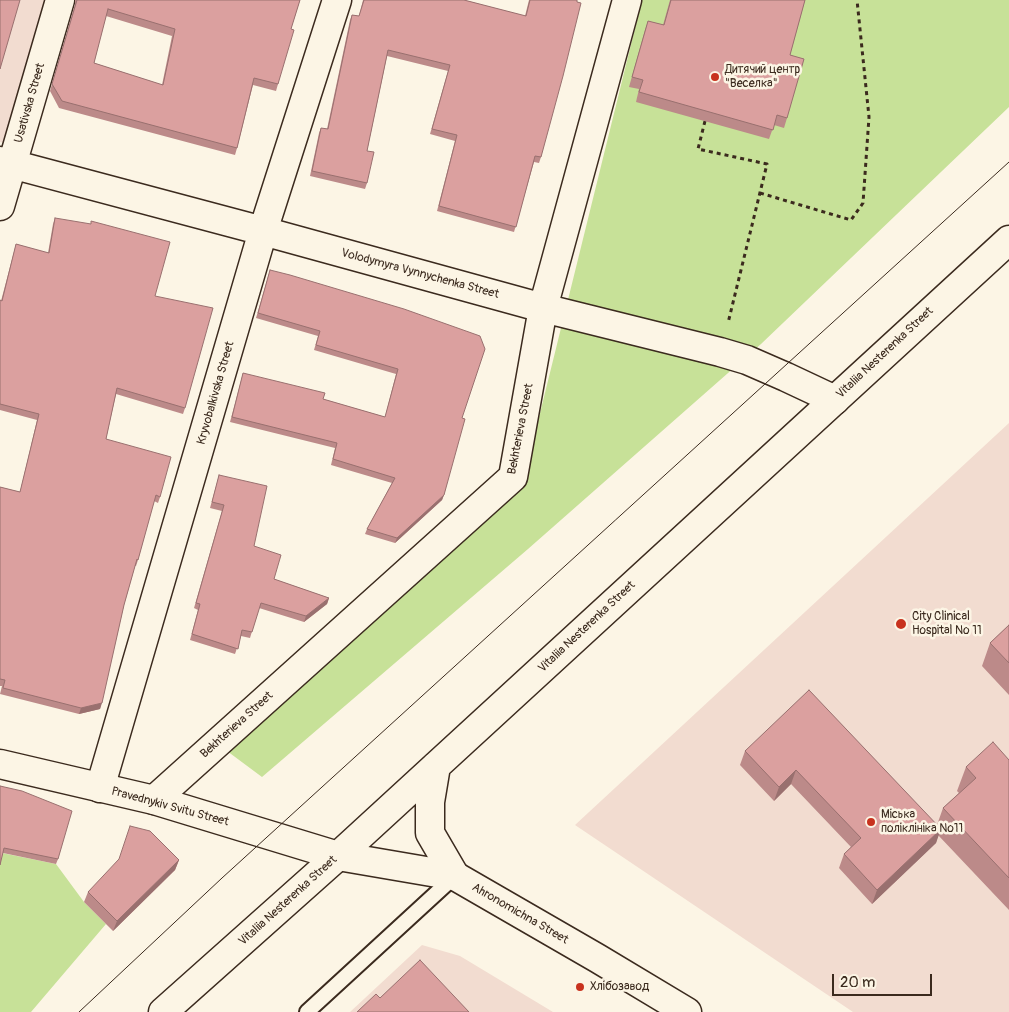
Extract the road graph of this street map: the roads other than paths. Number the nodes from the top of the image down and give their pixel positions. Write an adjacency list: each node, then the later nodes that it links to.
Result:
1 (60, 0): 4 (street, Usativska Street)
2 (337, 0): 6 (street, Kryvobalkivska Street)
3 (626, 0): 8 (street, Bekhterieva Street)
4 (6, 163): 5 (street, Usativska Street); 6 (street, Volodymyra Vynnychenka Street)
5 (0, 206)
6 (263, 231): 8 (street, Volodymyra Vynnychenka Street); 12 (street, Kryvobalkivska Street)
7 (1009, 240): 9 (street, Vitaliia Nesterenka Street)
8 (543, 308): 9 (street, Volodymyra Vynnychenka Street); 13 (street, Bekhterieva Street)
9 (835, 400): 11 (street, Vitaliia Nesterenka Street)
10 (0, 764): 12 (street, Pravednykiv Svitu Street)
11 (436, 766): 14 (street, Vitaliia Nesterenka Street); 15 (street)
12 (100, 788): 13 (street, Pravednykiv Svitu Street)
13 (154, 800): 14 (street, Pravednykiv Svitu Street)
14 (338, 856): 15 (street, Ahronomichna Street); 16 (street, Vitaliia Nesterenka Street)
15 (455, 876): 17 (lane); 18 (street, Ahronomichna Street)
16 (163, 1012)
17 (307, 1012)
18 (688, 1012)

